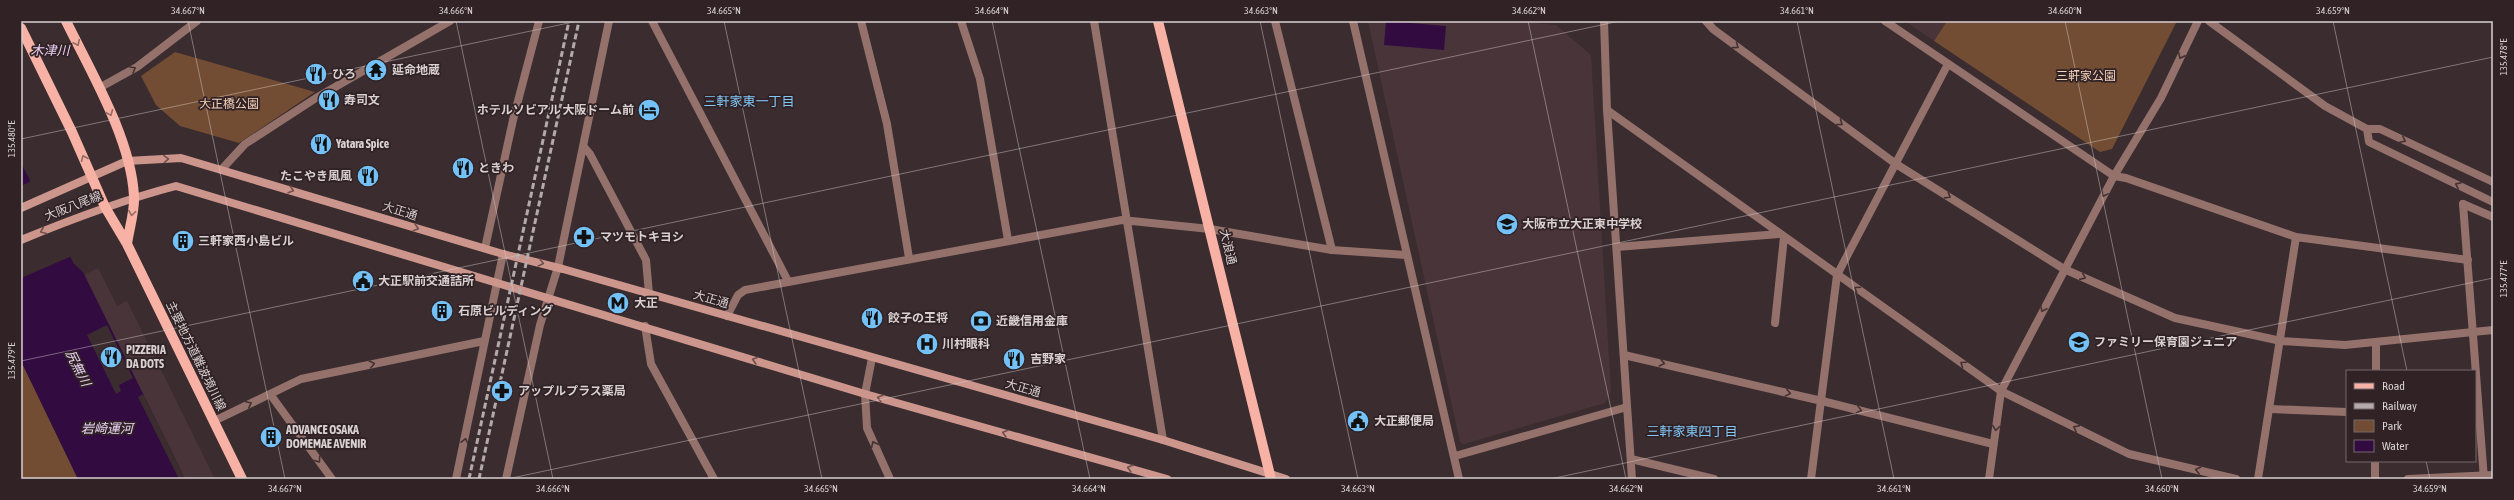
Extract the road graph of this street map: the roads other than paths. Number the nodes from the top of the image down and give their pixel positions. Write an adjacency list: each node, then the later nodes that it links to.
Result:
1 (66, 21): 20 (main road, one-way to 20)
2 (197, 21): 20 (street, one-way to 2)
3 (450, 21): 26 (street)
4 (539, 21): 43 (street)
5 (609, 21): 23 (street)
6 (652, 21): 52 (street)
7 (861, 21): 47 (street)
8 (961, 21): 40 (street)
9 (1094, 21): 35 (street)
10 (1158, 21): 36 (main road, 大浪通)
11 (1275, 21): 44 (street)
12 (1353, 21): 46 (street)
13 (1604, 21): 21 (street)
14 (1706, 21): 25 (street, one-way to 25)
15 (1885, 21): 19 (street)
16 (2198, 21): 27 (street, one-way to 27)
17 (2209, 21): 22 (street)
18 (21, 28): 28 (main road, 主要地方道難波境川線, one-way to 18)
19 (1948, 64): 25 (street); 27 (street)
20 (99, 88): 24 (main road, one-way to 24)
21 (1607, 110): 37 (street); 42 (street)
22 (2367, 129): 29 (street, one-way to 29); 31 (street, one-way to 22)
23 (584, 147): 49 (street); 54 (street)
24 (127, 161): 26 (main road, 大正通, one-way to 26); 28 (main road, 大阪八尾線); 30 (main road)
25 (1896, 164): 50 (street, one-way to 50); 51 (street)
26 (222, 169): 43 (main road, 大正通, one-way to 43)
27 (2114, 176): 38 (street); 50 (street, one-way to 50)
28 (92, 177): 32 (main road, 主要地方道難波境川線); 33 (main road, 大阪八尾線)
29 (2493, 182)
30 (134, 197): 32 (main road, 大阪八尾線); 41 (main road, one-way to 41); 53 (main road)
31 (2493, 202)
32 (105, 207): 39 (main road, 大阪八尾線, one-way to 39); 41 (main road, 主要地方道難波境川線)
33 (21, 208)
34 (2493, 217): 48 (street)
35 (1125, 220): 36 (street); 40 (street); 75 (street)
36 (1210, 229): 44 (street); 81 (main road, 大浪通)
37 (1781, 235): 42 (street); 51 (street); 57 (street)
38 (2296, 237): 48 (street); 62 (street)
39 (21, 240)
40 (1008, 240): 47 (street)
41 (127, 244): 74 (main road, 主要地方道難波境川線)
42 (1616, 247): 64 (street)
43 (485, 248): 45 (main road, 大正通)
44 (1332, 250): 46 (street)
45 (503, 254): 49 (main road, 大正通, one-way to 49); 53 (street)
46 (1406, 255): 77 (street)
47 (909, 258): 52 (street)
48 (2468, 260): 60 (street)
49 (558, 267): 54 (main road, 大正通); 55 (street)
50 (2064, 269): 62 (street, one-way to 62); 67 (street, one-way to 67)
51 (1837, 275): 67 (street, one-way to 51); 70 (street)
52 (788, 281): 56 (street)
53 (498, 282): 55 (main road); 61 (street)
54 (649, 294): 56 (main road, 大正通)
55 (548, 299): 58 (main road); 86 (street)
56 (726, 316): 65 (main road, 大正通)
57 (1775, 324)
58 (645, 326): 69 (main road, one-way to 58); 87 (street)
59 (2493, 330): 60 (street)
60 (2474, 331): 63 (street); 82 (street)
61 (484, 341): 68 (street, one-way to 61); 85 (street, one-way to 61)
62 (2281, 341): 63 (street); 72 (street)
63 (2376, 342): 66 (street)
64 (1624, 354): 70 (street, one-way to 70); 71 (street)
65 (872, 358): 69 (street); 75 (main road, 大正通)
66 (2376, 370)
67 (2001, 391): 76 (street, one-way to 76); 96 (street, one-way to 67)
68 (270, 394): 74 (street, one-way to 68); 84 (street, one-way to 84)
69 (865, 394): 88 (street, one-way to 69); 89 (main road, one-way to 69)
70 (1822, 401): 76 (street, one-way to 76); 94 (street)
71 (1627, 407): 77 (street); 78 (street)
72 (2270, 409): 73 (street); 97 (street)
73 (2346, 412)
74 (214, 421): 83 (main road, 主要地方道難波境川線)
75 (1163, 440): 81 (main road, 大正通)
76 (1993, 444): 95 (street)
77 (1455, 456): 91 (street)
78 (1631, 459): 92 (street); 93 (street)
79 (2375, 462): 98 (street)
80 (2493, 475): 82 (street)
81 (1271, 477): 90 (main road, 大正通)
82 (2484, 477): 99 (street)
83 (242, 479)
84 (332, 479)
85 (456, 479)
86 (506, 479)
87 (714, 479)
88 (890, 479)
89 (1167, 479)
90 (1286, 479)
91 (1459, 479)
92 (1632, 479)
93 (1714, 479)
94 (1811, 479)
95 (1989, 479)
96 (2236, 479)
97 (2258, 479)
98 (2375, 479)
99 (2408, 479)

